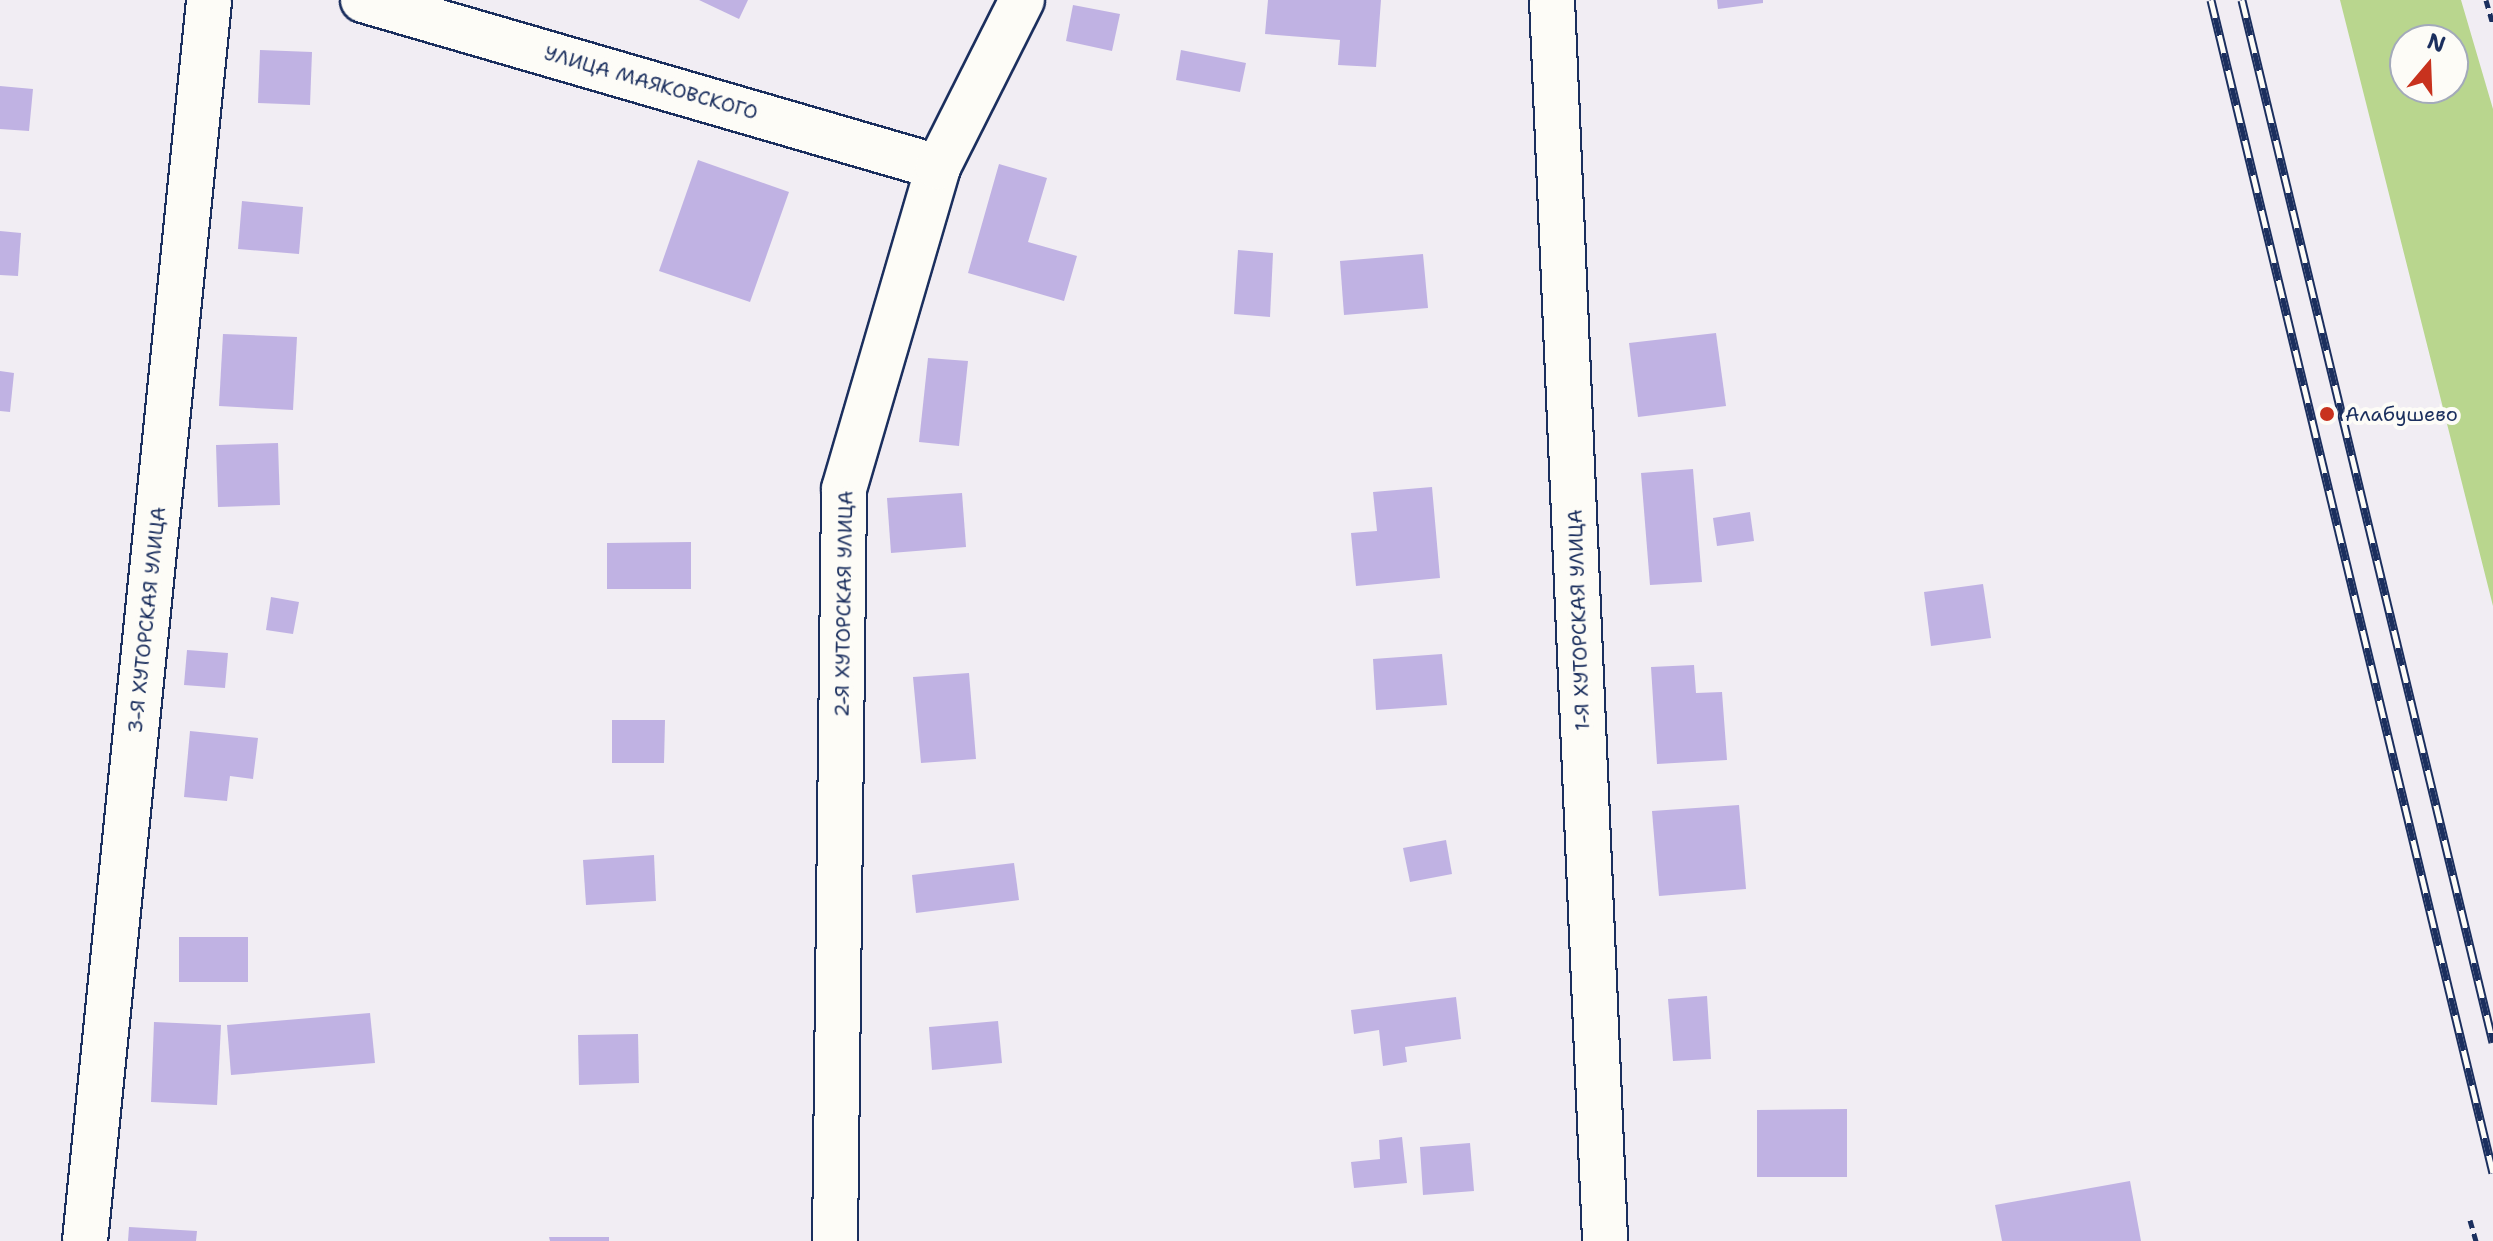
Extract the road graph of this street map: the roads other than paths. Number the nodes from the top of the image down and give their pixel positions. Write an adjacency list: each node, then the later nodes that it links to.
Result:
1 (209, 0): 6 (street, 3-Я ХУТОРСКАЯ УЛИЦА)
2 (363, 0): 5 (street, УЛИЦА МАЯКОВСКОГО)
3 (1022, 0): 5 (street, 2-Я ХУТОРСКАЯ УЛИЦА)
4 (1552, 0): 8 (street, 1-Я ХУТОРСКАЯ УЛИЦА)
5 (938, 167): 7 (street, 2-Я ХУТОРСКАЯ УЛИЦА)
6 (85, 1241)
7 (835, 1241)
8 (1605, 1241)

